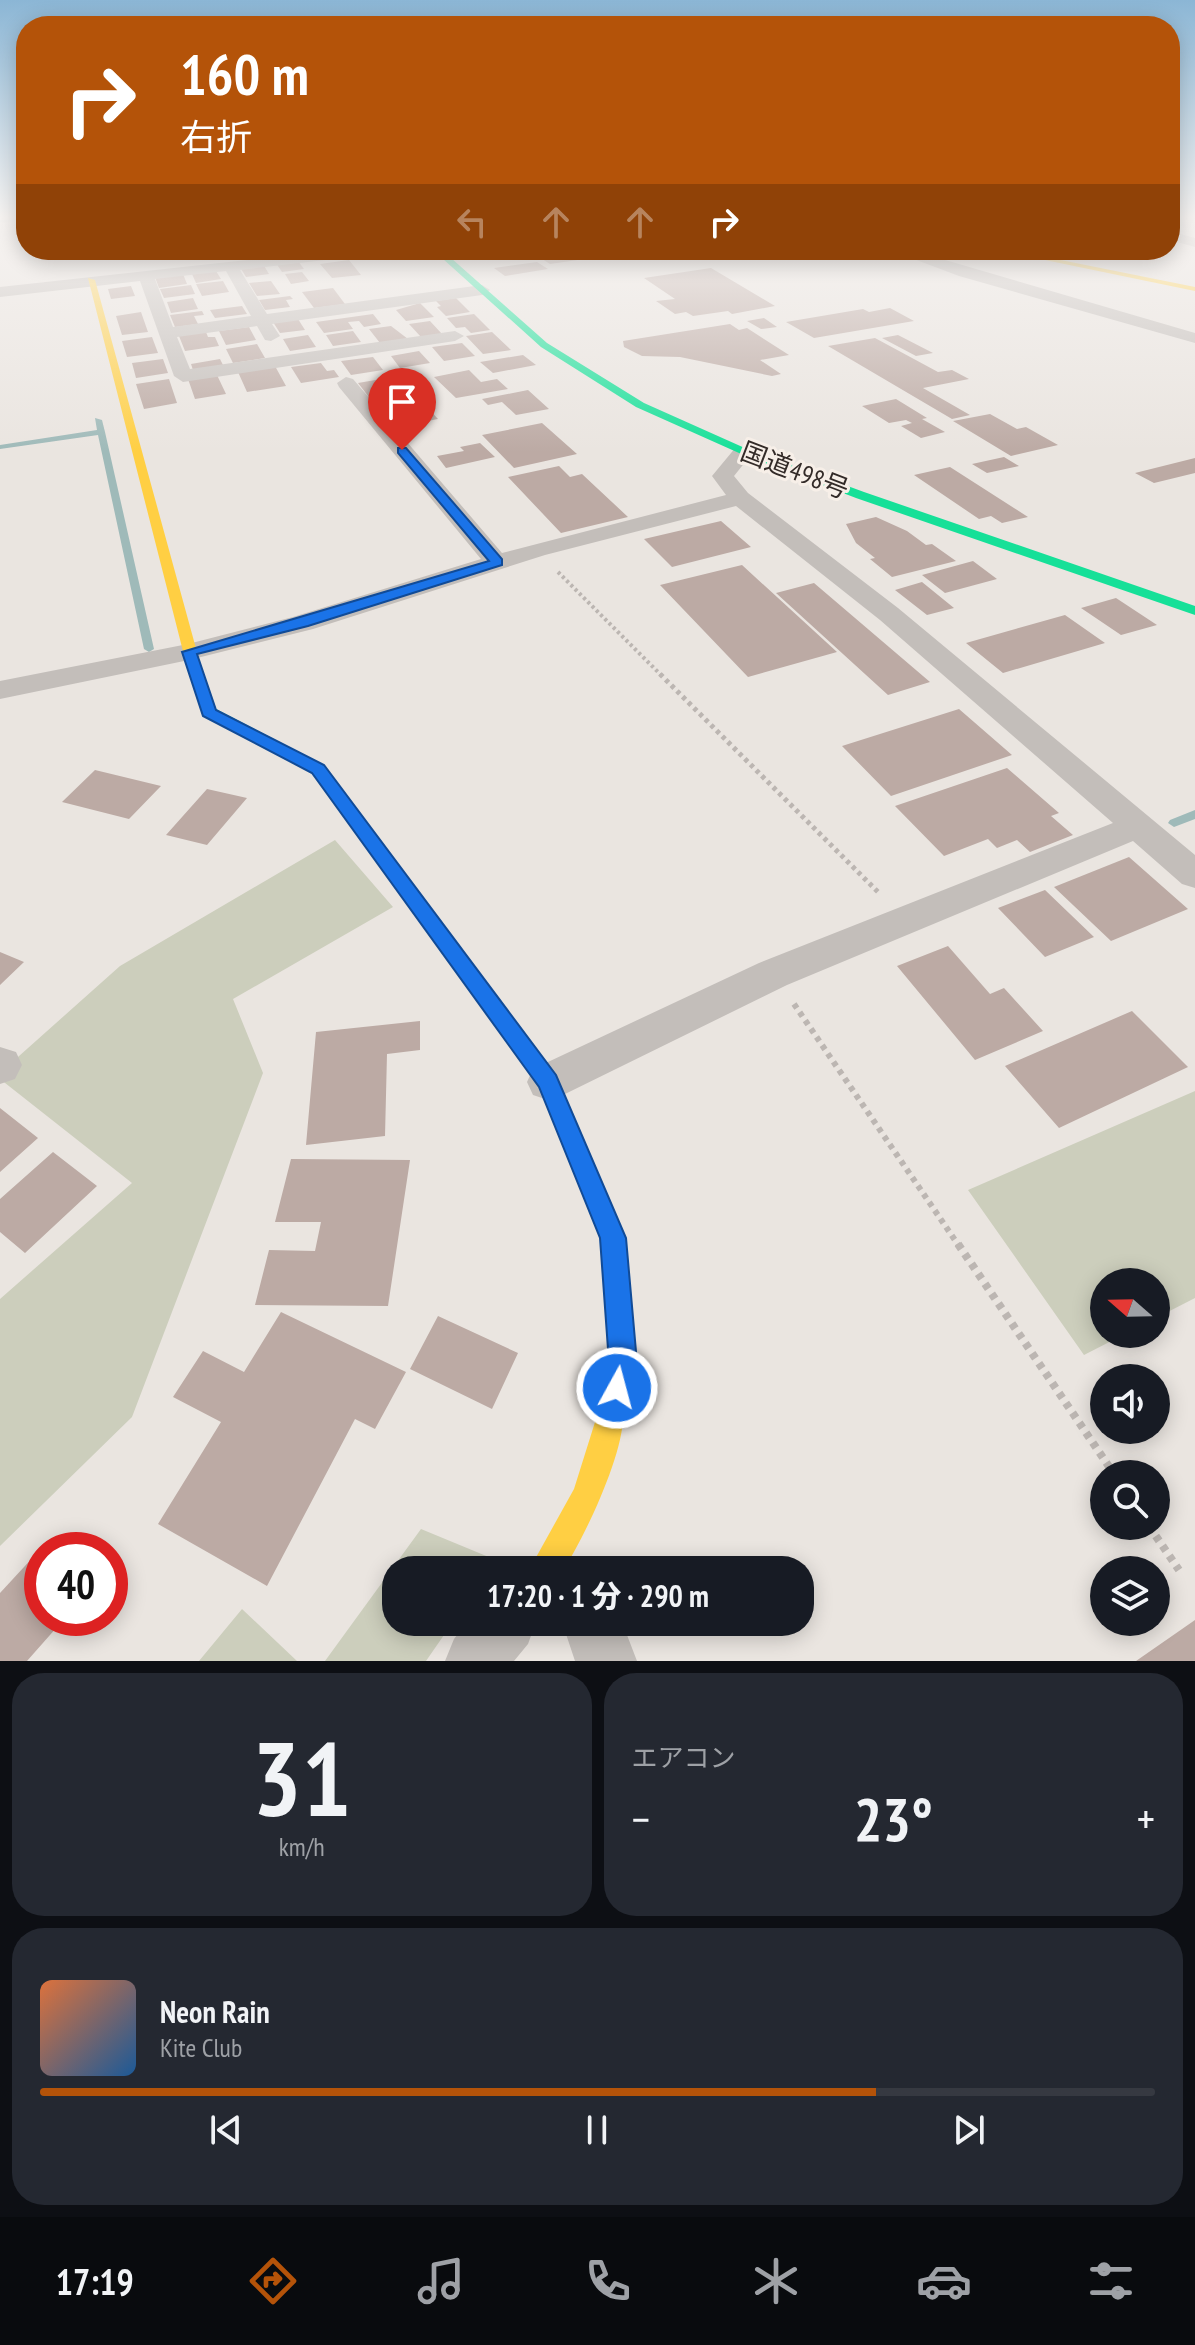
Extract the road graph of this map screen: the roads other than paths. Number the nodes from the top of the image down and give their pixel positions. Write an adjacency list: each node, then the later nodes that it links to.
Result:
1 (95, 297): 17 (main road)
2 (153, 297): 8 (street)
3 (248, 297): 7 (street)
4 (434, 297): 7 (street)
5 (489, 297): 13 (main road, 国道498号)
6 (1048, 297): 10 (street)
7 (261, 320): 8 (street); 11 (street)
8 (167, 333): 11 (street)
9 (455, 336): 11 (street)
10 (1195, 338)
11 (285, 361)
12 (346, 383): 15 (street)
13 (743, 451): 14 (street); 16 (main road, 国道498号)
14 (740, 498): 15 (street); 19 (street)
15 (497, 562): 17 (street)
16 (1195, 611)
17 (189, 652): 18 (street); 21 (main road)
18 (0, 690)
19 (1138, 826): 20 (street); 21 (street)
20 (1195, 875)
21 (548, 1082): 22 (main road)
22 (563, 1556)
23 (495, 1636): 25 (street)
24 (597, 1636): 26 (street)
25 (476, 1661)
26 (606, 1661)

